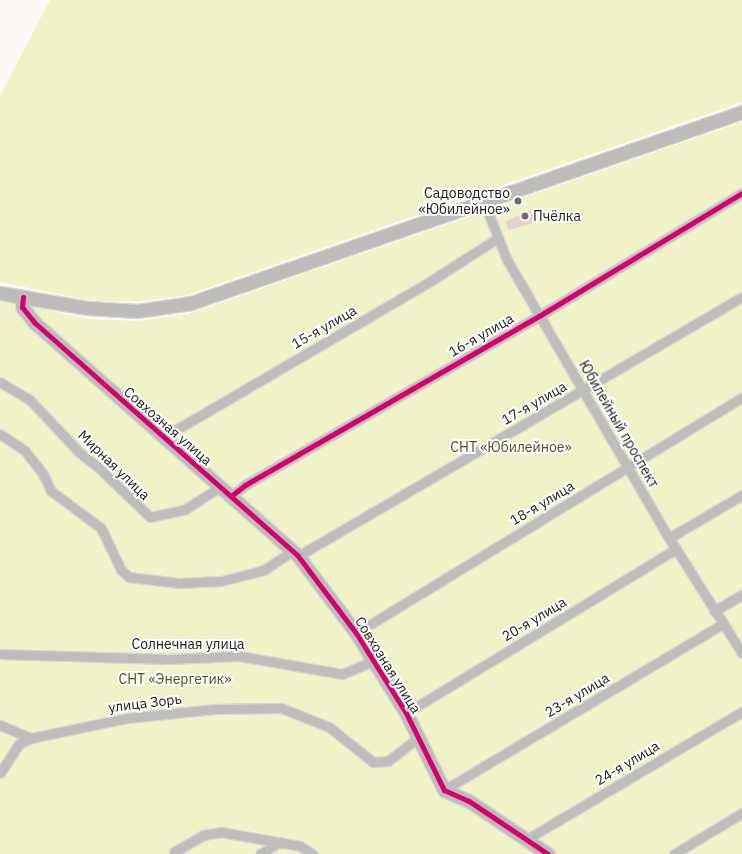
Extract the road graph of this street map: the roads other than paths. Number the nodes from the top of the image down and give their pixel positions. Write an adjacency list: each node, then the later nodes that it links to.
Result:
1 (742, 112): 3 (street)
2 (742, 194): 8 (street, 16-я улица)
3 (484, 202): 4 (street, Юбилейный проспект); 6 (street)
4 (498, 238): 8 (street, Юбилейный проспект); 13 (street, 15-я улица)
5 (0, 293): 6 (street)
6 (23, 297): 13 (street, Совхозная улица)
7 (742, 297): 10 (street, 17-я улица)
8 (539, 316): 10 (street, Юбилейный проспект); 17 (street, 16-я улица)
9 (0, 382): 15 (street, Мирная улица)
10 (584, 391): 14 (street, Юбилейный проспект); 20 (street, 17-я улица)
11 (742, 397): 14 (street, 18-я улица)
12 (0, 434): 20 (street, 17-я улица)
13 (162, 438): 15 (street, Совхозная улица)
14 (628, 467): 18 (street, Юбилейный проспект); 24 (street, 18-я улица)
15 (220, 486): 17 (street, Совхозная улица)
16 (742, 495): 18 (street)
17 (231, 496): 20 (street, Совхозная улица)
18 (670, 538): 19 (street, Юбилейный проспект)
19 (676, 549): 22 (street, Юбилейный проспект); 29 (street, 20-я улица)
20 (295, 554): 24 (street, Совхозная улица)
21 (742, 595): 22 (street)
22 (714, 611): 23 (street, Юбилейный проспект)
23 (723, 624): 25 (street, Юбилейный проспект); 34 (street, 23-я улица)
24 (356, 633): 27 (street, Совхозная улица)
25 (742, 653)
26 (0, 654): 27 (street, Солнечная улица)
27 (372, 661): 29 (street, Совхозная улица)
28 (742, 712): 36 (street, 24-я улица)
29 (406, 713): 32 (street, Совхозная улица)
30 (0, 726): 31 (street)
31 (31, 738): 32 (street, улица Зорь); 33 (street)
32 (417, 738): 34 (street, Совхозная улица)
33 (0, 773)
34 (444, 790): 36 (street)
35 (742, 814): 42 (street)
36 (527, 839): 41 (street)
37 (280, 842): 38 (street); 39 (street); 40 (street)
38 (174, 852)
39 (260, 854)
40 (314, 854)
41 (548, 854)
42 (674, 854)

